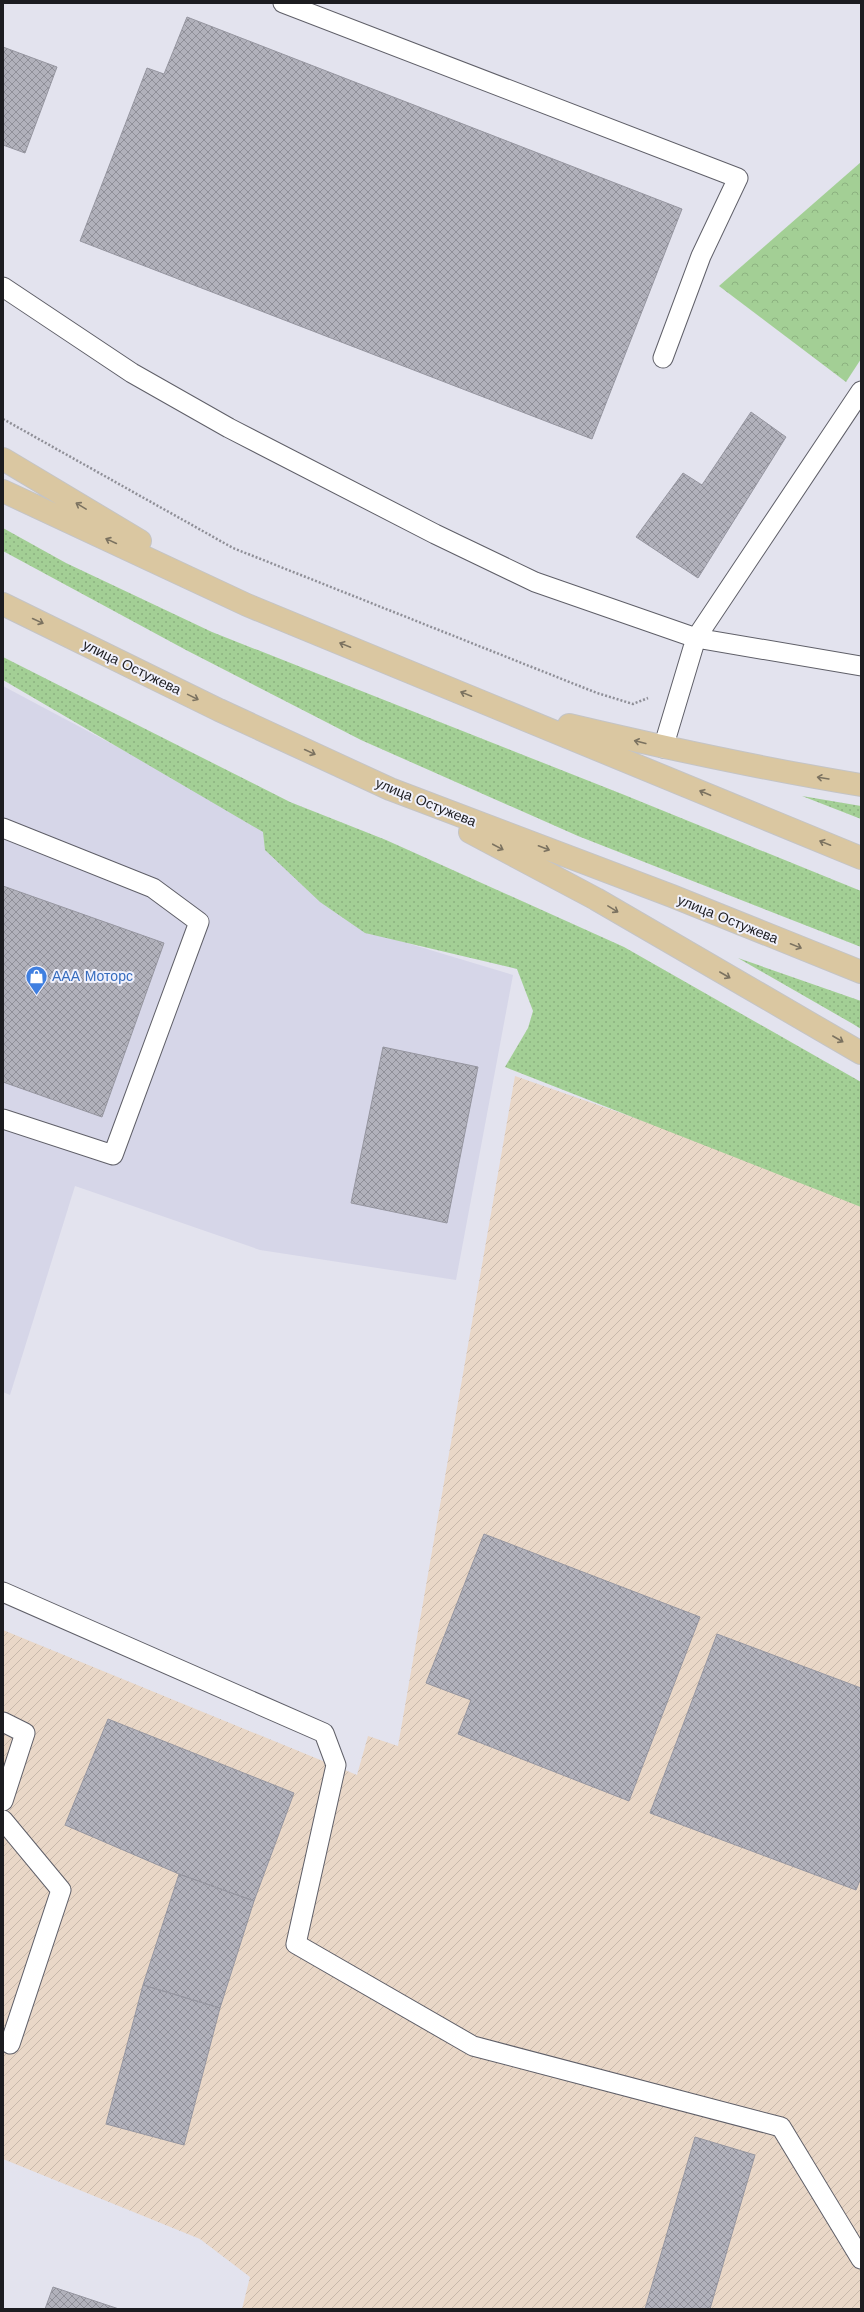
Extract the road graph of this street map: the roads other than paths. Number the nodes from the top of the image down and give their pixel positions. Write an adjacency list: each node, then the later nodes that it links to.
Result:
1 (283, 3): 3 (lane)
2 (3, 287): 9 (lane)
3 (663, 358)
4 (861, 391): 9 (lane)
5 (3, 459): 8 (main road, one-way to 5)
6 (3, 491): 8 (main road, one-way to 6)
7 (3, 604): 14 (main road, улица Остужева, one-way to 14)
8 (247, 605): 11 (main road, one-way to 8)
9 (696, 638): 10 (lane); 12 (lane)
10 (861, 666)
11 (502, 708): 12 (main road, one-way to 11); 16 (main road, one-way to 11)
12 (663, 748): 13 (main road, one-way to 12)
13 (861, 785)
14 (390, 789): 17 (main road, улица Остужева, one-way to 17); 18 (main road, one-way to 18)
15 (3, 828): 19 (lane)
16 (861, 858)
17 (861, 972)
18 (861, 1053)
19 (3, 1120)
20 (3, 1592): 25 (lane)
21 (3, 1722): 22 (lane)
22 (3, 1801)
23 (3, 1820): 24 (lane)
24 (10, 2044)
25 (861, 2259)

